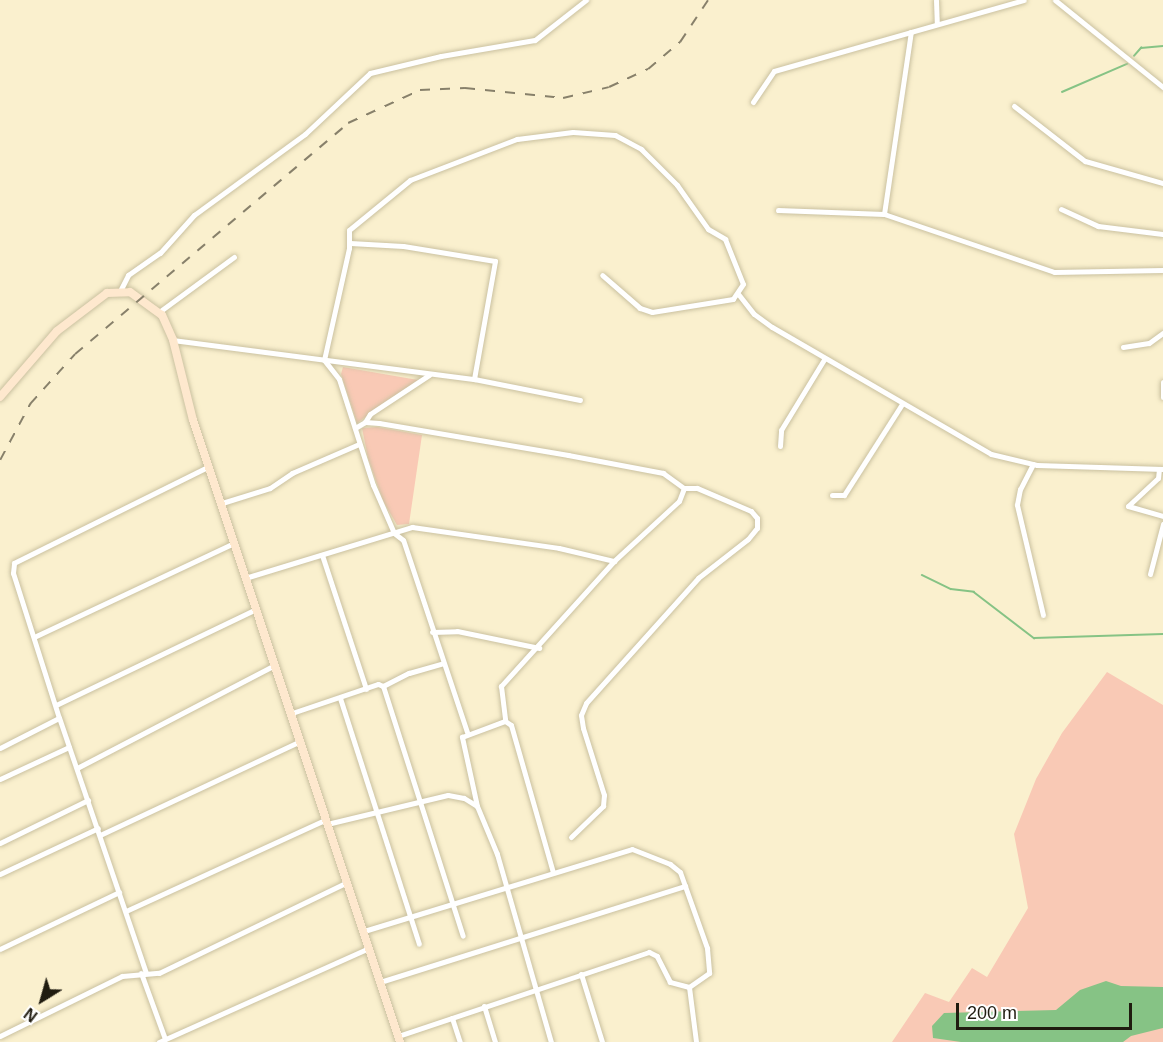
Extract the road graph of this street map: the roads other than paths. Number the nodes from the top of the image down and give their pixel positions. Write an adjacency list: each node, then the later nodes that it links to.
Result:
1 (586, 0): 20 (street)
2 (936, 0): 6 (street)
3 (1024, 0): 5 (street)
4 (1055, 0): 8 (street)
5 (1009, 2): 6 (street)
6 (937, 24): 7 (street)
7 (911, 32): 9 (street); 14 (street)
8 (1163, 87)
9 (753, 102)
10 (1014, 106): 11 (street)
11 (1163, 183)
12 (1061, 209): 15 (street)
13 (778, 210): 14 (street)
14 (884, 214): 18 (street)
15 (1163, 234)
16 (350, 243): 21 (street); 27 (street); 29 (street)
17 (234, 257): 22 (street)
18 (1163, 270)
19 (602, 275): 21 (street)
20 (121, 290): 22 (street); 31 (street)
21 (739, 295): 26 (street)
22 (159, 312): 24 (street)
23 (1163, 333): 25 (street)
24 (173, 340): 27 (street); 40 (street)
25 (1123, 347)
26 (825, 358): 34 (street); 38 (street)
27 (324, 360): 28 (street); 36 (street)
28 (429, 375): 29 (street); 35 (street)
29 (474, 379): 33 (street)
30 (1163, 382): 32 (street)
31 (0, 397)
32 (1163, 397)
33 (580, 400)
34 (902, 404): 39 (street); 43 (street)
35 (365, 422): 36 (street); 42 (street)
36 (355, 428): 37 (street)
37 (359, 444): 44 (street); 47 (street)
38 (780, 446)
39 (1033, 464): 41 (street); 54 (street)
40 (210, 466): 44 (street); 56 (street)
41 (1161, 469): 45 (street)
42 (684, 488): 50 (street); 80 (street)
43 (832, 495)
44 (222, 503): 48 (street)
45 (1163, 516)
46 (1163, 524): 51 (street)
47 (394, 533): 49 (street); 50 (street); 55 (street)
48 (234, 543): 52 (street); 56 (street)
49 (322, 555): 52 (street); 61 (street)
50 (614, 561): 57 (street)
51 (1150, 574)
52 (245, 578): 53 (street)
53 (255, 609): 59 (street); 63 (street)
54 (1043, 615)
55 (432, 632): 57 (street); 58 (street)
56 (34, 637): 63 (street)
57 (539, 648): 66 (street)
58 (443, 663): 60 (street); 67 (street)
59 (275, 665): 64 (street); 71 (street)
60 (383, 686): 61 (street); 74 (street)
61 (366, 689): 62 (street)
62 (340, 698): 64 (street); 76 (street)
63 (56, 705): 65 (street)
64 (292, 713): 68 (street)
65 (59, 718): 69 (street); 70 (street)
66 (505, 721): 67 (street); 82 (street)
67 (467, 732): 75 (street)
68 (301, 741): 77 (street); 79 (street)
69 (69, 747): 71 (street); 72 (street)
70 (0, 748)
71 (77, 768): 73 (street)
72 (0, 779)
73 (88, 800): 78 (street); 81 (street)
74 (418, 802): 75 (street); 76 (street); 88 (street)
75 (477, 807): 86 (street)
76 (377, 811): 77 (street); 90 (street)
77 (326, 822): 84 (street); 89 (street)
78 (98, 828): 79 (street); 83 (street)
79 (100, 835): 87 (street)
80 (571, 837)
81 (0, 843)
82 (553, 872): 85 (street); 86 (street)
83 (0, 874)
84 (345, 883): 91 (street); 97 (street)
85 (685, 886): 93 (street); 100 (street)
86 (506, 888): 88 (street); 93 (street)
87 (119, 892): 89 (street); 96 (street)
88 (452, 903): 90 (street); 92 (street)
89 (126, 911): 97 (street)
90 (411, 916): 91 (street); 94 (street)
91 (364, 931): 95 (street)
92 (463, 936)
93 (520, 939): 99 (street); 101 (street)
94 (419, 944)
95 (369, 948): 99 (street); 106 (street)
96 (0, 949)
97 (144, 973): 104 (street); 106 (street)
98 (581, 974): 100 (street); 101 (street); 110 (street)
99 (380, 982): 105 (street)
100 (689, 987): 111 (street)
101 (536, 990): 102 (street); 109 (street)
102 (484, 1006): 103 (street); 108 (street)
103 (452, 1018): 105 (street); 107 (street)
104 (0, 1036)
105 (399, 1039)
106 (162, 1041)
107 (460, 1042)
108 (495, 1042)
109 (551, 1042)
110 (602, 1042)
111 (696, 1042)

